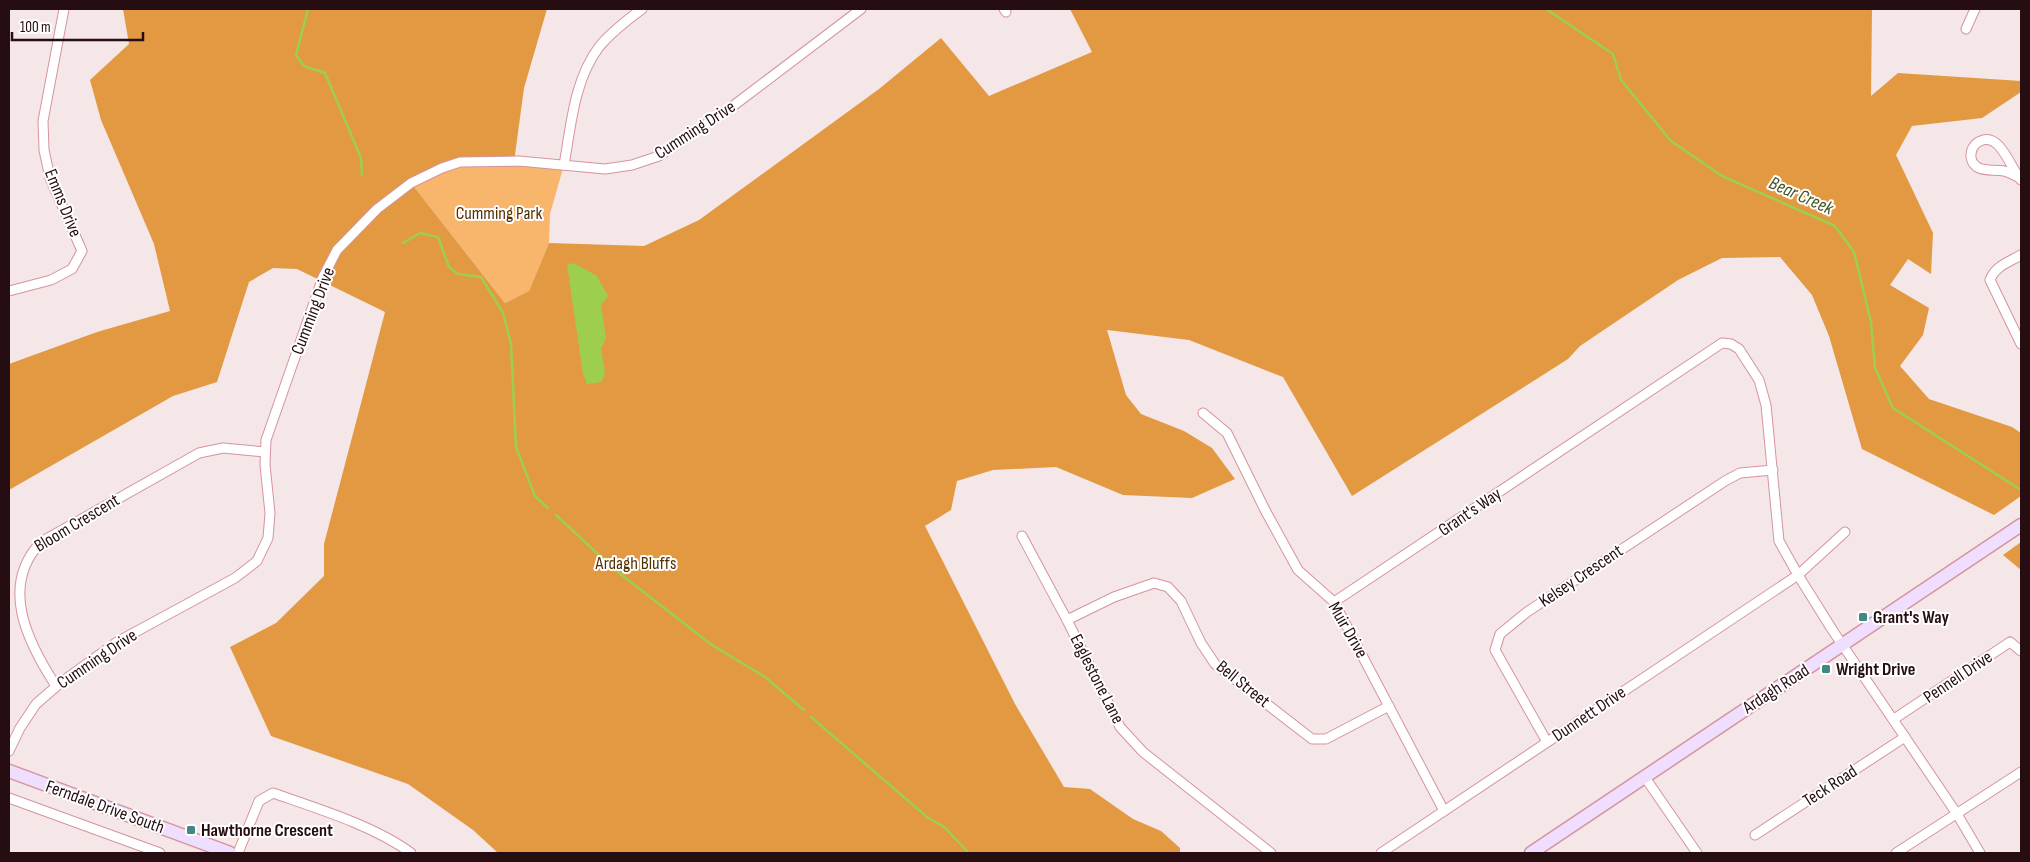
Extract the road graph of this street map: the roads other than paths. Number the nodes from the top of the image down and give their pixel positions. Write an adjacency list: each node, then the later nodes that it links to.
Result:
1 (64, 9): 9 (street, Emms Drive)
2 (642, 9): 6 (street)
3 (861, 9): 6 (street, Cumming Drive)
4 (1975, 9): 5 (street)
5 (1966, 29)
6 (564, 165): 12 (street, Cumming Drive)
7 (2020, 178): 7 (street)
8 (2021, 255): 10 (street)
9 (9, 291)
10 (2021, 344)
11 (1203, 413): 18 (street, Muir Drive)
12 (265, 452): 22 (street, Cumming Drive); 22 (street, Bloom Crescent)
13 (1773, 470): 17 (street, Grant's Way); 18 (street, Grant's Way); 26 (street, Kelsey Crescent)
14 (2021, 525): 20 (street, Ardagh Road)
15 (1846, 532): 17 (street, Dunnett Drive)
16 (1022, 536): 19 (street, Eaglestone Lane)
17 (1798, 575): 20 (street, Grant's Way); 26 (street, Dunnett Drive)
18 (1334, 602): 23 (street, Muir Drive)
19 (1067, 620): 23 (street, Bell Street); 39 (street, Eaglestone Lane)
20 (1843, 645): 24 (street); 30 (street, Ardagh Road)
21 (2021, 651): 24 (street, Pennell Drive)
22 (56, 686): 27 (street, Cumming Drive)
23 (1389, 706): 32 (street, Muir Drive)
24 (1894, 719): 25 (street)
25 (1905, 738): 33 (street); 34 (street, Teck Road)
26 (1547, 742): 32 (street, Dunnett Drive)
27 (9, 751)
28 (9, 771): 36 (street, Ferndale Drive South)
29 (2021, 772): 33 (street)
30 (1644, 776): 41 (street, Ardagh Road); 42 (street)
31 (9, 798): 35 (street)
32 (1444, 811): 40 (street, Dunnett Drive)
33 (1957, 814): 43 (street); 44 (street)
34 (1755, 835)
35 (160, 853)
36 (230, 853)
37 (238, 853): 38 (street)
38 (411, 853)
39 (1271, 853)
40 (1381, 853)
41 (1531, 853)
42 (1697, 853)
43 (1896, 853)
44 (1980, 853)

